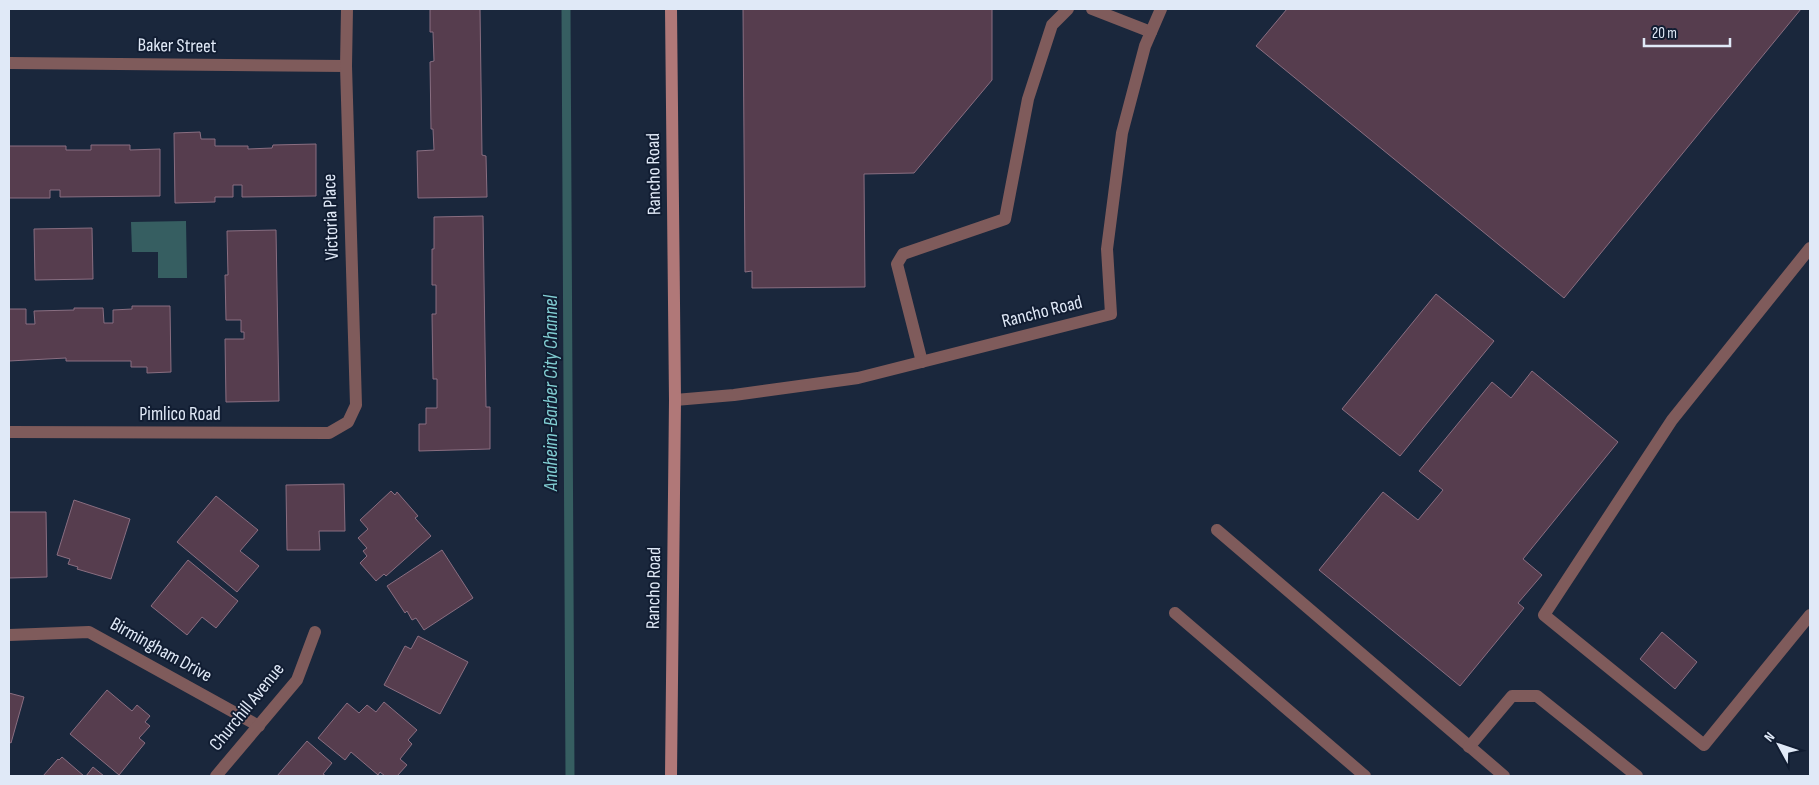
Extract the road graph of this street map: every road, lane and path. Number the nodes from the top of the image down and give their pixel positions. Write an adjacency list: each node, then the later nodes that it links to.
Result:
1 (347, 9): 8 (street, Victoria Place)
2 (671, 9): 11 (street, Rancho Road)
3 (1068, 9): 10 (street)
4 (1092, 9): 6 (street)
5 (1161, 9): 6 (street, Rancho Road)
6 (1152, 32): 10 (street, Rancho Road)
7 (9, 63): 8 (street, Baker Street)
8 (346, 66): 12 (street, Victoria Place)
9 (1810, 248): 16 (street)
10 (922, 362): 11 (street, Rancho Road)
11 (675, 400): 22 (street, Rancho Road)
12 (348, 422): 13 (street, Pimlico Road)
13 (9, 432)
14 (1217, 530): 20 (street)
15 (1175, 613): 23 (street)
16 (1810, 615)
17 (315, 632): 19 (street, Churchill Avenue)
18 (9, 635): 19 (street, Birmingham Drive)
19 (259, 726): 21 (street, Churchill Avenue)
20 (1469, 747): 24 (street); 25 (street)
21 (216, 776)
22 (671, 776)
23 (1365, 776)
24 (1504, 776)
25 (1637, 776)

